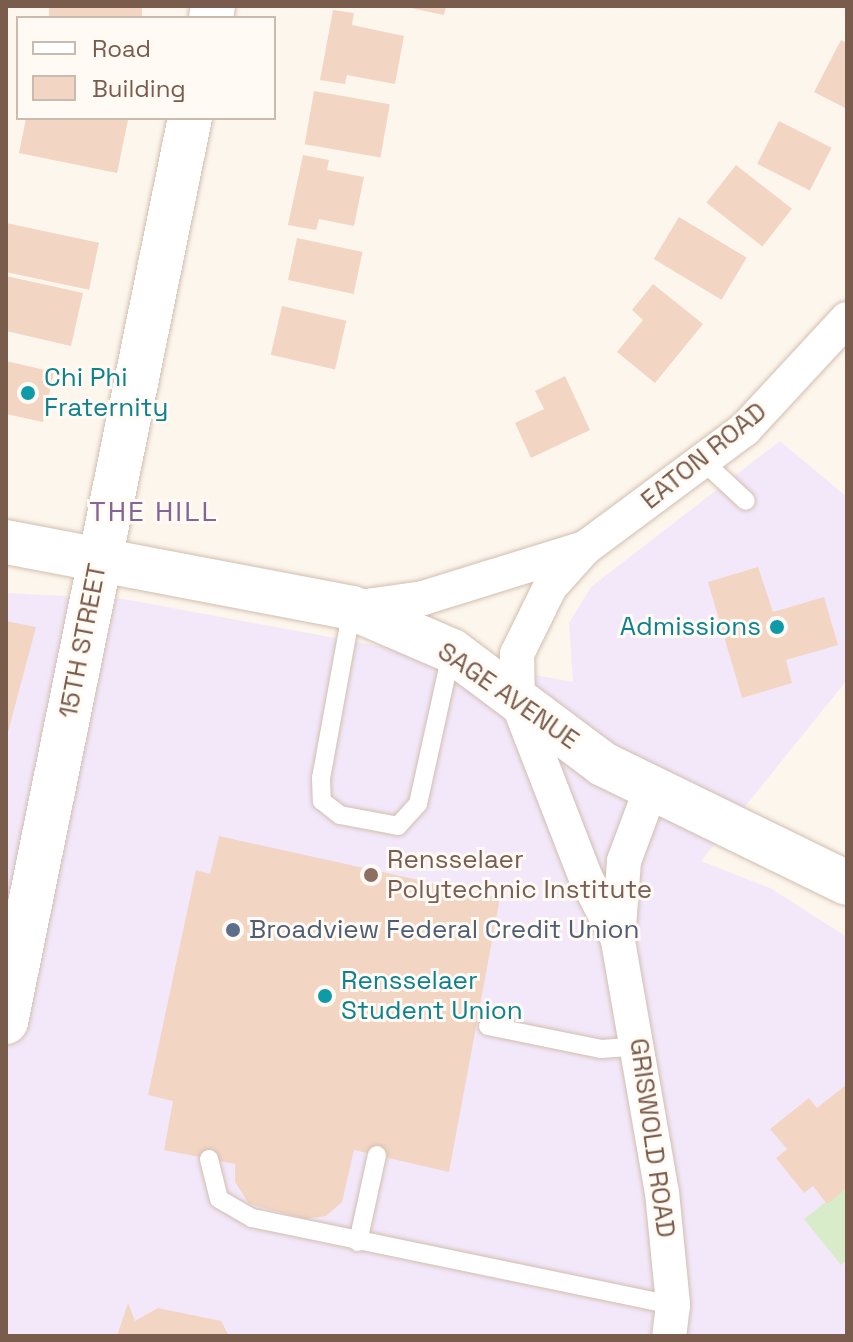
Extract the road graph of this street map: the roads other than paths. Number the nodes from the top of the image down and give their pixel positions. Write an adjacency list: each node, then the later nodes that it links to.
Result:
1 (190, 120): 7 (street, 15TH STREET)
2 (847, 319): 3 (street, EATON ROAD)
3 (704, 462): 4 (lane); 6 (street, EATON ROAD)
4 (746, 501)
5 (6, 542): 7 (street, SAGE AVENUE)
6 (585, 548): 8 (street, EATON ROAD); 10 (street, EATON ROAD)
7 (98, 563): 8 (street, SAGE AVENUE); 14 (street, 15TH STREET)
8 (352, 608): 9 (street, SAGE AVENUE); 9 (lane)
9 (452, 651): 10 (street, SAGE AVENUE)
10 (518, 703): 11 (street, SAGE AVENUE); 13 (street, GRISWOLD ROAD)
11 (652, 786): 12 (street, SAGE AVENUE); 13 (street, GRISWOLD ROAD)
12 (847, 883)
13 (618, 941): 16 (street, GRISWOLD ROAD)
14 (6, 1022)
15 (488, 1026): 16 (lane)
16 (640, 1046): 20 (street, GRISWOLD ROAD)
17 (377, 1155): 19 (lane)
18 (209, 1159): 19 (lane)
19 (358, 1242): 20 (lane)
20 (671, 1320)

